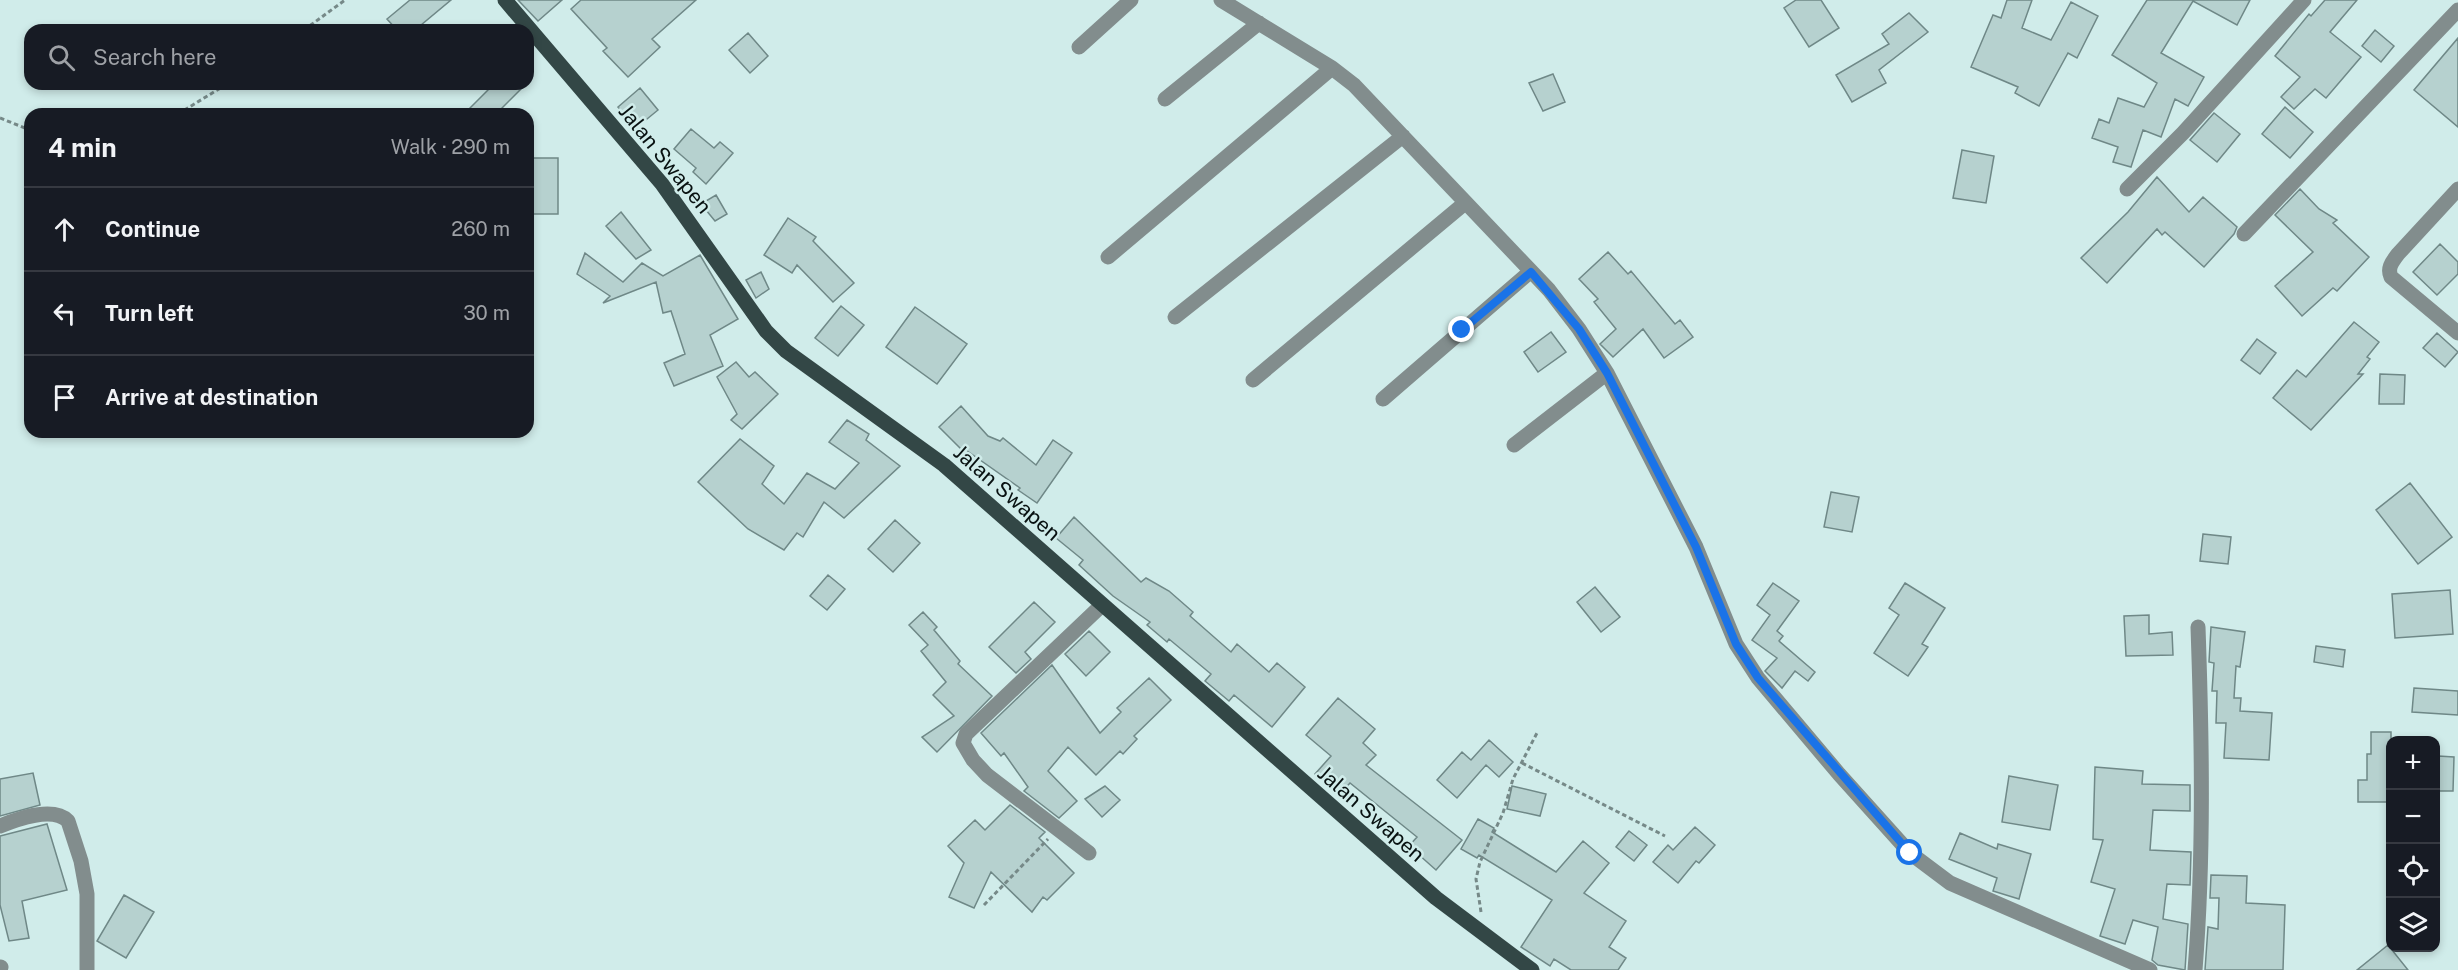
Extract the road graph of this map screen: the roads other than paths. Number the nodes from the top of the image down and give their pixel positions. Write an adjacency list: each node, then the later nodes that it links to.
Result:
1 (506, 0): 8 (main road, Jalan Swapen)
2 (1131, 0): 10 (street)
3 (1221, 0): 5 (street)
4 (2304, 0): 14 (street)
5 (1240, 5): 7 (street)
6 (2458, 10): 17 (street)
7 (1259, 23): 11 (street); 12 (street)
8 (526, 24)
9 (534, 33): 26 (main road, Jalan Swapen)
10 (1079, 47)
11 (1332, 68): 13 (street); 18 (street)
12 (1165, 99)
13 (1403, 135): 16 (street); 20 (street)
14 (2127, 189)
15 (2458, 189): 21 (street)
16 (1465, 203): 19 (street); 23 (street)
17 (2244, 234)
18 (1108, 257)
19 (1531, 272): 22 (street); 24 (street)
20 (1175, 317)
21 (2458, 333)
22 (1607, 373): 25 (street); 32 (street)
23 (1253, 380)
24 (1383, 399)
25 (1514, 445)
26 (1102, 605): 29 (street); 31 (main road, Jalan Swapen)
27 (2198, 627): 33 (street)
28 (0, 826): 30 (street)
29 (1089, 854)
30 (87, 970)
31 (1532, 970)
32 (2150, 970)
33 (2195, 970)

